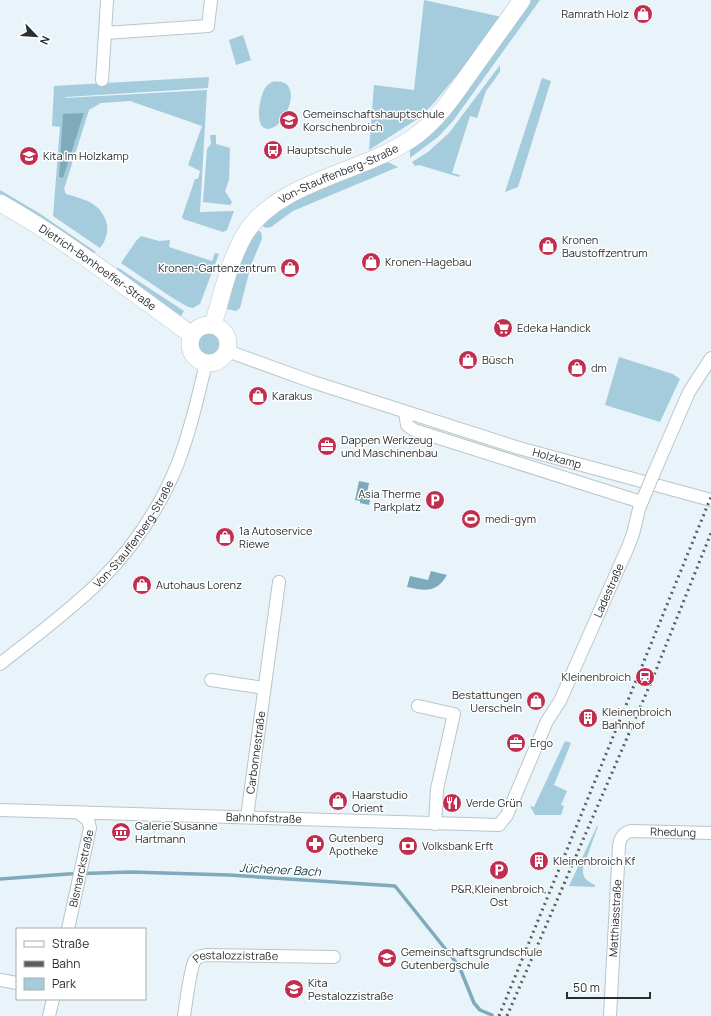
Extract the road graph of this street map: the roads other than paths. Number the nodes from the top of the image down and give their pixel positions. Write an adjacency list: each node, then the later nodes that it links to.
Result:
1 (107, 0): 4 (street)
2 (211, 0): 4 (street)
3 (522, 0): 7 (street, Von-Stauffenberg-Straße)
4 (105, 33): 5 (street)
5 (102, 80)
6 (0, 203): 8 (street, Dietrich-Bonhoeffer-Straße)
7 (213, 325): 8 (street); 9 (street)
8 (192, 334): 11 (street)
9 (227, 351): 11 (street); 12 (street, Holzkamp)
10 (711, 358): 13 (street, Ladestraße, bridge)
11 (206, 363): 16 (street, Von-Stauffenberg-Straße)
12 (405, 412): 13 (street, Holzkamp); 14 (street, Holzkamp)
13 (644, 497): 23 (street, Ladestraße)
14 (711, 500)
15 (279, 582): 18 (street, Carbonnestraße)
16 (0, 664)
17 (211, 680): 18 (street)
18 (264, 688): 22 (street, Carbonnestraße)
19 (418, 706): 24 (street)
20 (0, 810): 21 (street, Bahnhofstraße)
21 (79, 813): 22 (street, Bahnhofstraße); 27 (street, Bismarckstraße)
22 (247, 817): 24 (street, Bahnhofstraße)
23 (503, 821): 24 (street, Bahnhofstraße)
24 (435, 824)
25 (635, 831): 26 (street, Rhedung); 34 (street, Matthiasstraße)
26 (711, 833)
27 (68, 928)
28 (334, 958): 33 (street, Pestalozzistraße)
29 (0, 980): 30 (street)
30 (16, 983)
31 (53, 1000): 32 (street)
32 (49, 1016)
33 (184, 1016)
34 (610, 1016)

